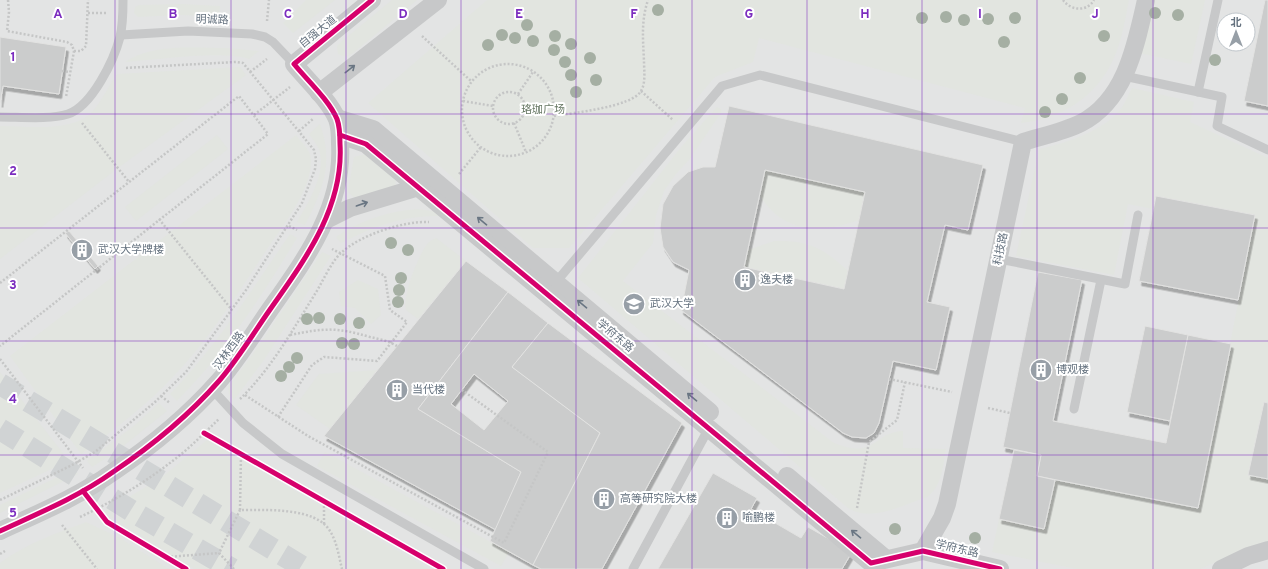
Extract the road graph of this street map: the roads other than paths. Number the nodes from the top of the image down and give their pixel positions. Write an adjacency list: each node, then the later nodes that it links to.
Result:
1 (123, 0): 6 (lane)
2 (372, 0): 7 (street, 自强大道)
3 (438, 0): 10 (street, one-way to 3)
4 (1146, 0): 8 (street)
5 (1218, 0): 9 (lane)
6 (120, 35): 7 (lane, 明诚路); 11 (lane)
7 (299, 70): 10 (street)
8 (1124, 76): 9 (lane); 13 (street)
9 (1198, 92): 14 (lane)
10 (319, 93): 12 (street)
11 (0, 117)
12 (338, 127): 15 (street, 学府东路); 17 (street, 汉林西路); 20 (street, 学府东路, one-way to 12)
13 (1023, 142): 18 (street, 科技路); 20 (lane)
14 (1268, 150)
15 (419, 187): 17 (street, one-way to 15); 23 (street, 学府东路)
16 (1138, 215): 19 (lane)
17 (326, 220): 21 (street, 汉林西路)
18 (999, 259): 19 (lane); 26 (street, 科技路)
19 (1101, 280): 22 (lane)
20 (556, 282): 23 (street, 学府东路, one-way to 20)
21 (211, 388): 24 (street, 汉林西路); 28 (lane)
22 (1074, 409)
23 (713, 422): 27 (street, 学府东路); 27 (street, 学府东路, one-way to 23); 29 (lane)
24 (0, 530)
25 (1268, 550): 31 (street)
26 (923, 551): 27 (street, 学府东路); 30 (street, 学府东路)
27 (875, 564)
28 (484, 569)
29 (633, 569)
30 (1000, 569)
31 (1221, 569)

